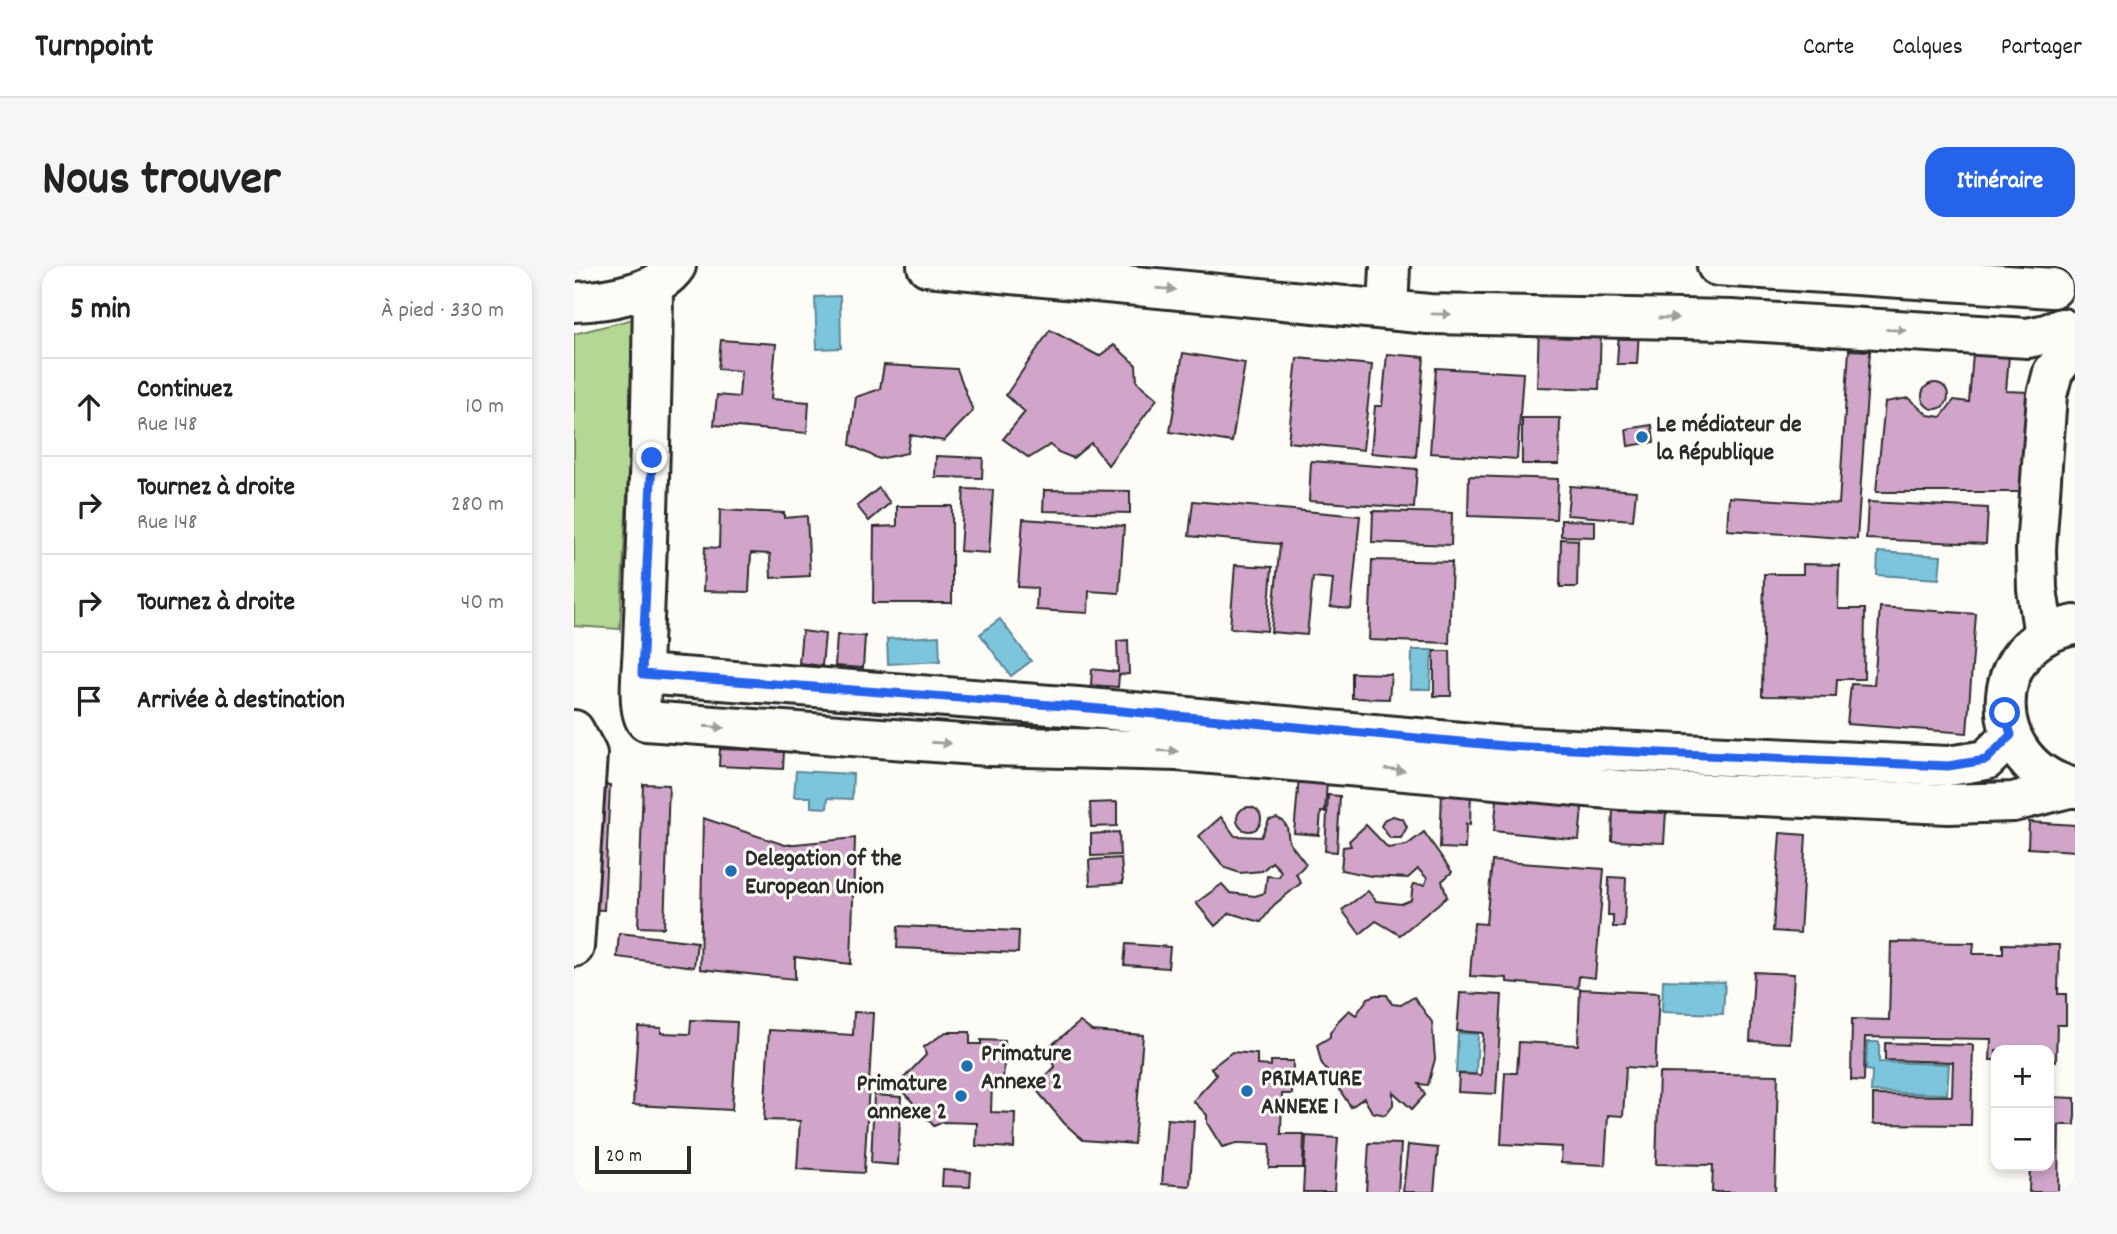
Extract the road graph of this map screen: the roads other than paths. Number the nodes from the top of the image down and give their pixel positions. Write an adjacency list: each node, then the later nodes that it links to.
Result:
1 (927, 266): 7 (street, one-way to 7)
2 (1391, 266): 7 (street)
3 (1717, 266): 5 (street)
4 (664, 276): 6 (street); 12 (street)
5 (2057, 277): 8 (street)
6 (574, 302)
7 (1388, 310): 8 (street, one-way to 8)
8 (2071, 338): 9 (street)
9 (2059, 630): 11 (street)
10 (574, 730): 14 (street)
11 (2011, 735): 12 (street); 13 (street)
12 (1353, 750): 13 (street, one-way to 13)
13 (2074, 788)
14 (575, 930)

